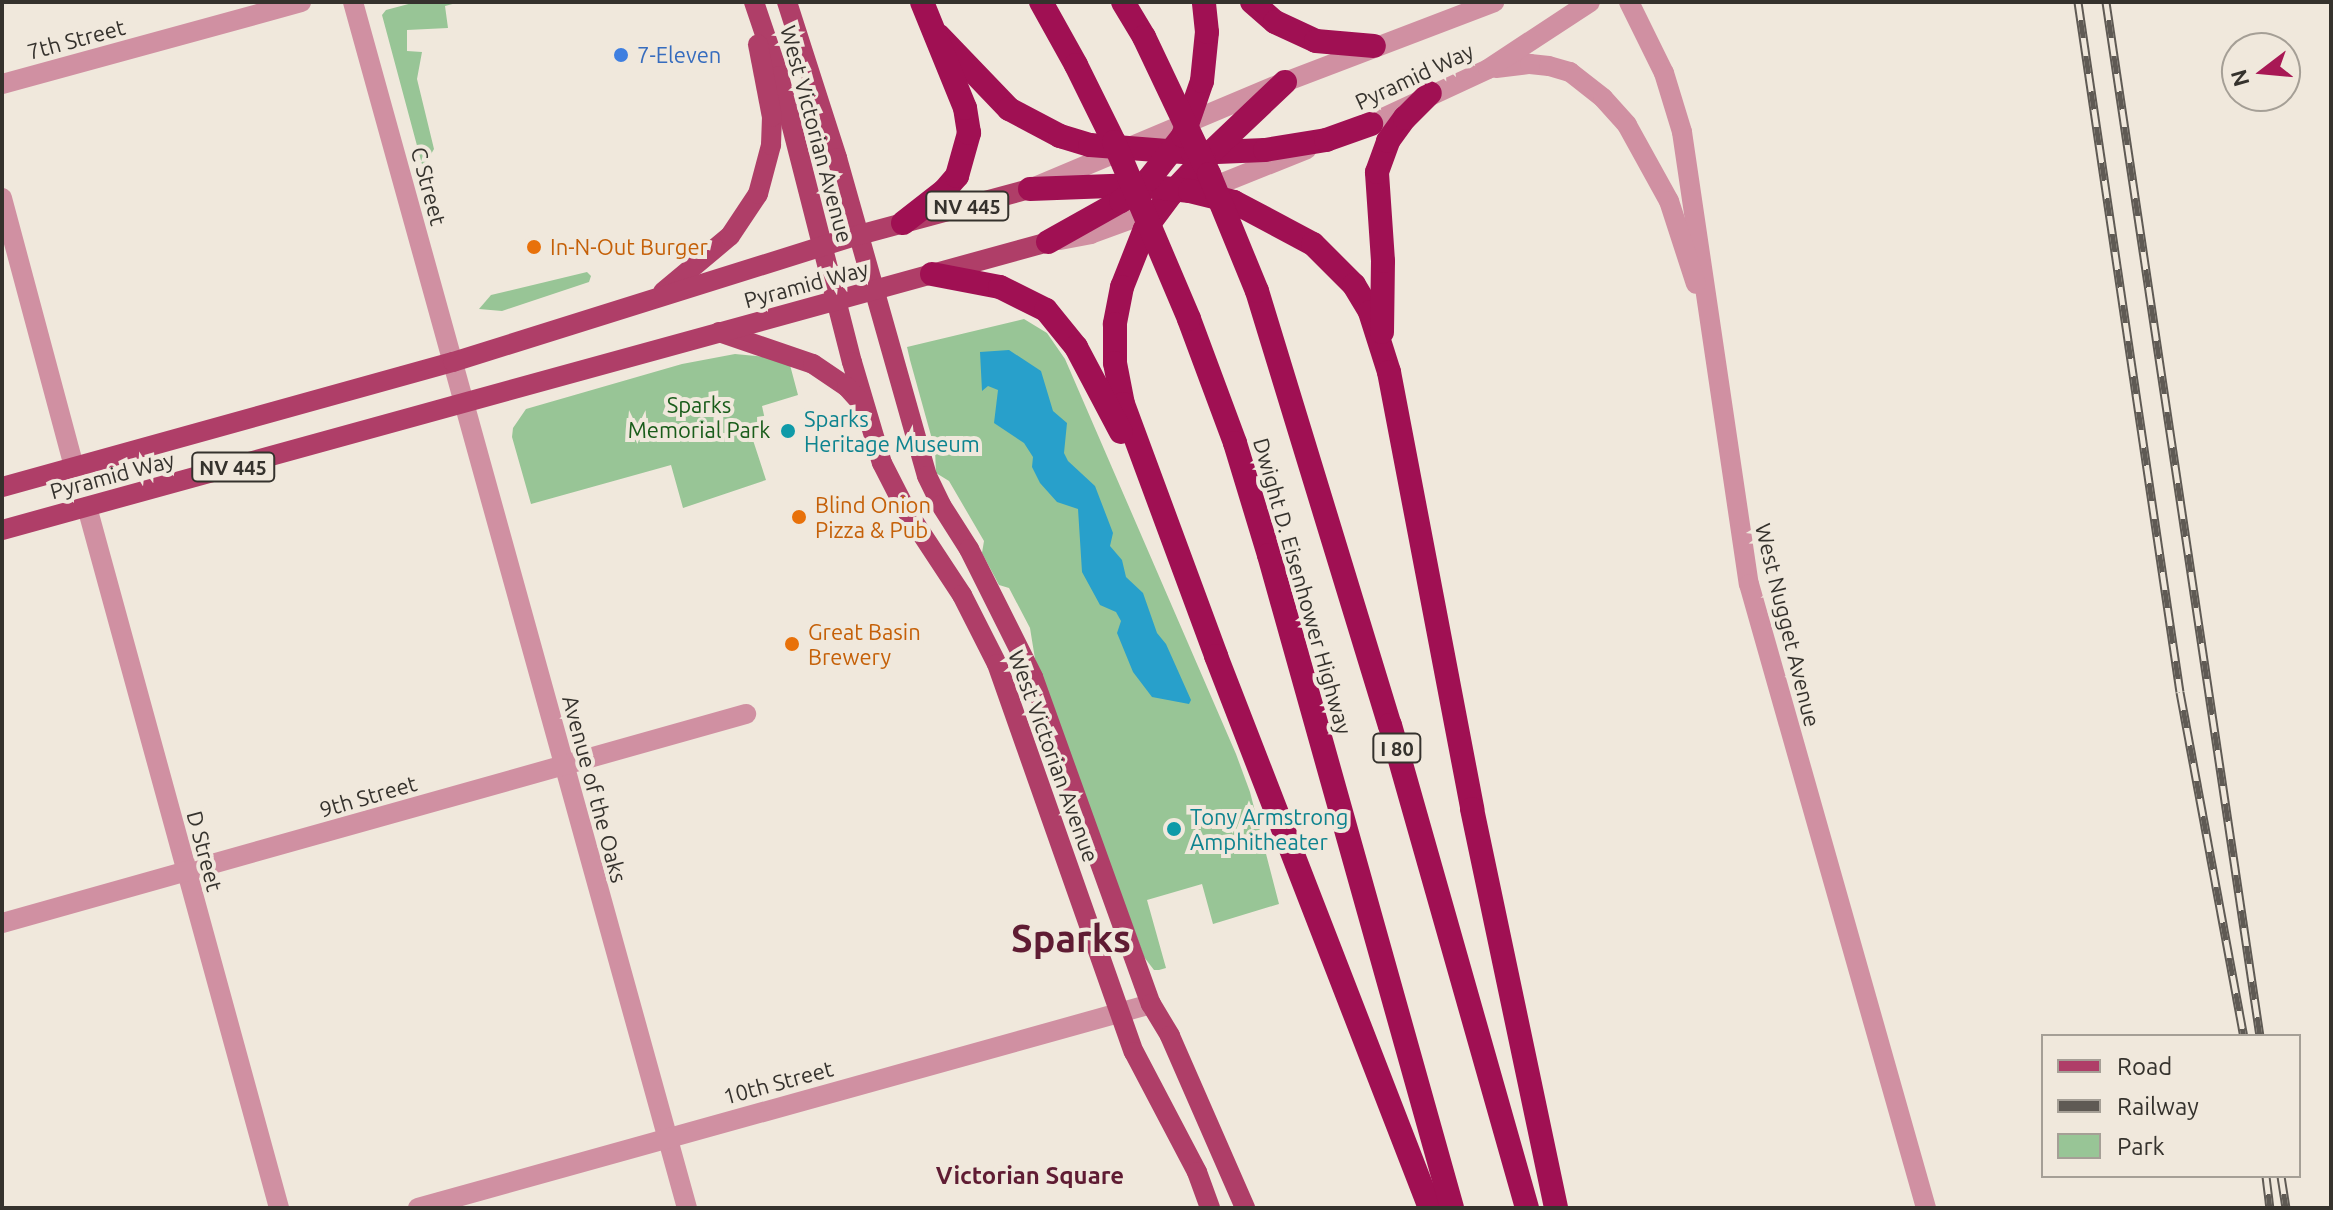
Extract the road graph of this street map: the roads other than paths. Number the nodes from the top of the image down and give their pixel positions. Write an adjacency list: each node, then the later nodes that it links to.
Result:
1 (301, 2): 17 (street, 7th Street)
2 (353, 2): 39 (street, C Street)
3 (753, 2): 31 (main road, West Victorian Avenue); 35 (main road)
4 (787, 2): 29 (main road, West Victorian Avenue)
5 (922, 2): 13 (highway)
6 (1041, 2): 60 (highway, Dwight D. Eisenhower Highway, bridge)
7 (1123, 2): 61 (highway, Dwight D. Eisenhower Highway / I 80, bridge)
8 (1204, 2): 19 (highway)
9 (1252, 2): 14 (highway)
10 (1590, 2): 15 (street, Pyramid Way / NV 445)
11 (1629, 2): 36 (street, West Nugget Avenue)
12 (1491, 3): 14 (street, Pyramid Way / NV 445)
13 (939, 36): 21 (highway); 28 (highway)
14 (1374, 46): 16 (street, Pyramid Way / NV 445)
15 (1488, 69): 18 (street, Pyramid Way / NV 445); 36 (street)
16 (1285, 82): 19 (street, Pyramid Way / NV 445); 22 (highway)
17 (2, 84)
18 (1430, 93): 20 (street, Pyramid Way / NV 445); 38 (highway)
19 (1188, 123): 21 (street, Pyramid Way / NV 445); 23 (highway)
20 (1371, 124): 22 (highway); 26 (street, Pyramid Way / NV 445)
21 (1121, 150): 23 (highway); 25 (street, Pyramid Way / NV 445)
22 (1211, 152): 23 (highway); 26 (highway)
23 (1171, 153): 24 (highway)
24 (1141, 185): 25 (highway); 26 (highway); 30 (highway)
25 (1030, 189): 28 (main road, Pyramid Way / NV 445)
26 (1178, 197): 30 (street, Pyramid Way / NV 445); 38 (highway); 44 (highway)
27 (2, 198): 42 (street)
28 (903, 223): 29 (main road, Pyramid Way / NV 445)
29 (859, 235): 31 (main road, Pyramid Way / NV 445); 33 (main road, West Victorian Avenue)
30 (1048, 242): 32 (main road, Pyramid Way / NV 445)
31 (823, 248): 34 (main road, West Victorian Avenue); 35 (main road, Pyramid Way / NV 445)
32 (932, 274): 33 (main road, Pyramid Way / NV 445); 44 (highway)
33 (874, 290): 34 (main road, Pyramid Way / NV 445); 51 (main road, West Victorian Avenue)
34 (837, 300): 37 (main road, Pyramid Way / NV 445); 41 (main road, West Victorian Avenue)
35 (650, 302): 39 (main road, Pyramid Way / NV 445)
36 (1711, 330): 63 (street, West Nugget Avenue)
37 (719, 332): 40 (main road, Pyramid Way / NV 445); 41 (main road)
38 (1382, 342): 62 (highway)
39 (453, 362): 40 (street, C Street); 42 (main road, Pyramid Way / NV 445)
40 (461, 393): 45 (main road, Pyramid Way / NV 445); 48 (street, Avenue of the Oaks)
41 (865, 407): 52 (main road, West Victorian Avenue)
42 (74, 467): 43 (main road, Pyramid Way / NV 445)
43 (2, 487)
44 (1155, 492): 59 (highway)
45 (87, 507): 46 (main road, Pyramid Way / NV 445); 49 (street, D Street)
46 (2, 530)
47 (746, 714): 48 (street, 9th Street)
48 (564, 765): 49 (street, 9th Street); 53 (street, Avenue of the Oaks)
49 (186, 872): 50 (street, 9th Street); 54 (street, D Street)
50 (2, 923)
51 (1151, 1004): 52 (street, 10th Street); 58 (main road, West Victorian Avenue)
52 (1120, 1013): 53 (street, 10th Street); 57 (main road, West Victorian Avenue)
53 (667, 1138): 55 (street, 10th Street); 56 (street, Avenue of the Oaks)
54 (279, 1208)
55 (418, 1208)
56 (687, 1208)
57 (1210, 1208)
58 (1245, 1208)
59 (1430, 1208)
60 (1452, 1208)
61 (1527, 1208)
62 (1556, 1208)
63 (1926, 1208)

